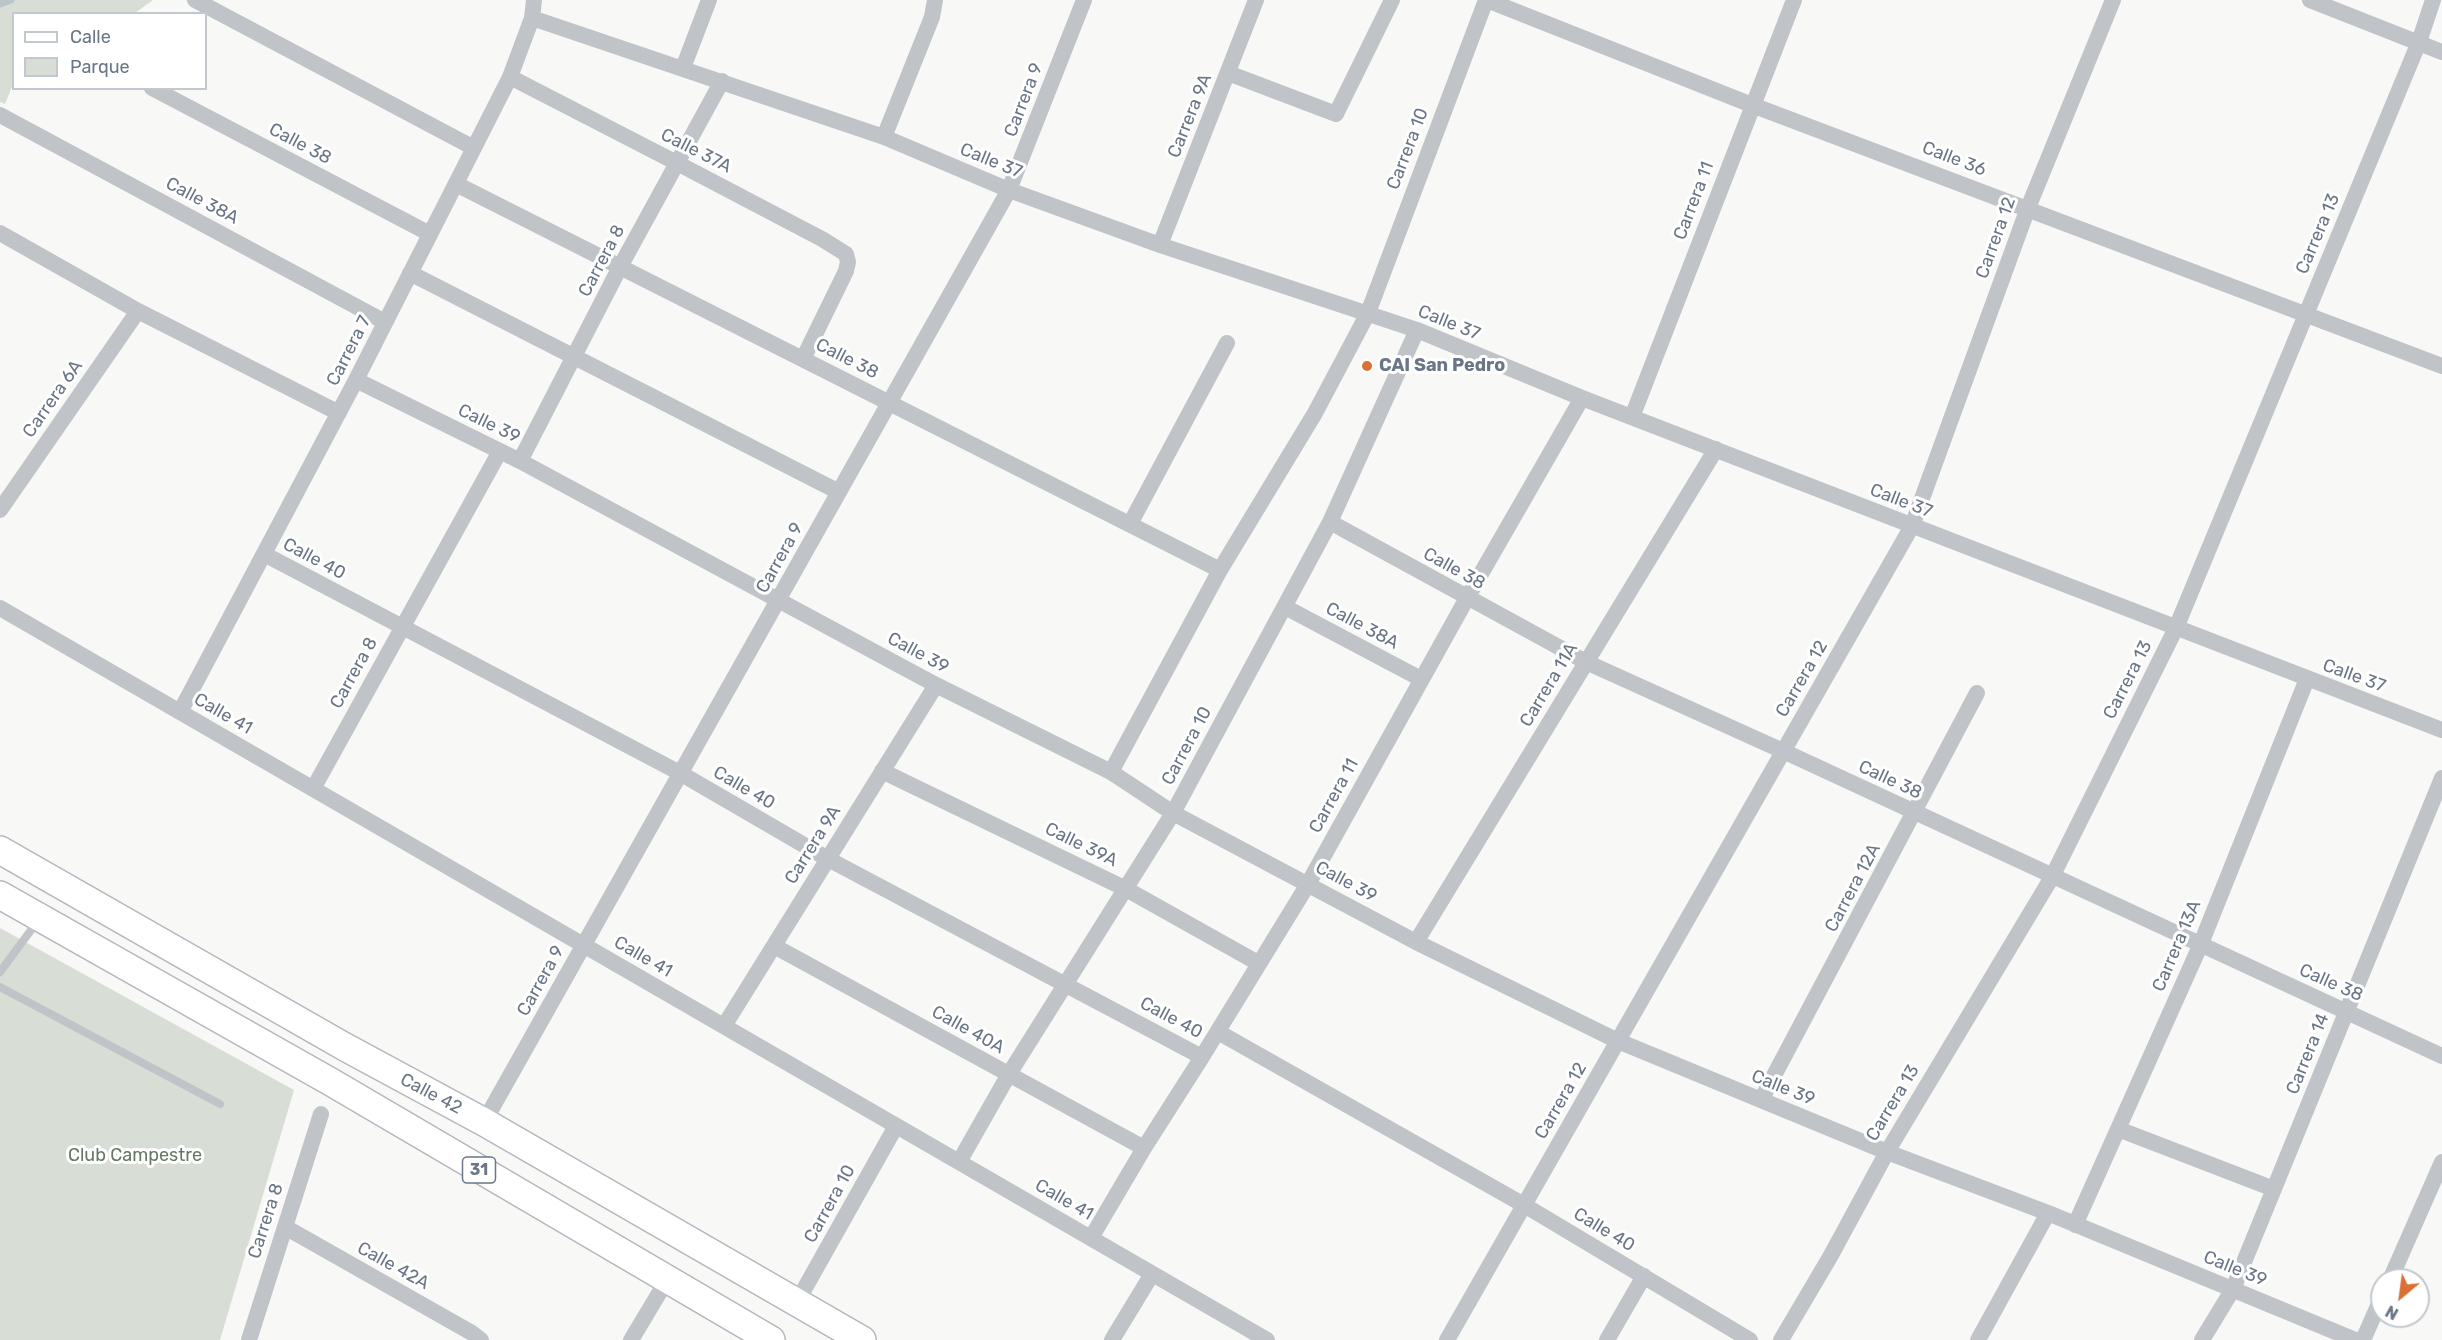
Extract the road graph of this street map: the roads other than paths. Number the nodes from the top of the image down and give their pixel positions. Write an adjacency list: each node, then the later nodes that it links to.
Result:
1 (195, 0): 24 (street)
2 (534, 0): 13 (street, Carrera 7)
3 (709, 0): 16 (street)
4 (934, 0): 23 (street)
5 (1084, 0): 27 (street, Carrera 9)
6 (1256, 0): 17 (street, Carrera 9A)
7 (1392, 0): 17 (street)
8 (1486, 0): 21 (street, Calle 36); 35 (street, Carrera 10)
9 (1794, 0): 21 (street, Carrera 11)
10 (2113, 0): 28 (street, Carrera 12)
11 (2310, 0): 14 (street)
12 (2433, 0): 14 (street, Carrera 13)
13 (532, 18): 16 (street, Calle 37); 18 (street, Carrera 7)
14 (2419, 42): 15 (street); 36 (street, Carrera 13)
15 (2442, 52)
16 (683, 68): 19 (street, Calle 37)
17 (1228, 73): 31 (street, Carrera 9A)
18 (510, 77): 24 (street, Carrera 7); 25 (street, Calle 37A)
19 (722, 81): 23 (street, Calle 37); 25 (street, Carrera 8)
20 (156, 90): 30 (street, Calle 38)
21 (1752, 105): 28 (street, Calle 36); 47 (street, Carrera 11)
22 (0, 115): 37 (street, Calle 38A)
23 (884, 138): 27 (street, Calle 37)
24 (474, 148): 26 (street, Carrera 7)
25 (677, 163): 32 (street, Carrera 8); 41 (street, Calle 37A)
26 (456, 184): 30 (street, Carrera 7); 32 (street, Calle 38)
27 (1009, 190): 31 (street, Calle 37); 45 (street, Carrera 9)
28 (2028, 208): 36 (street, Calle 36); 55 (street, Carrera 12)
29 (0, 233): 34 (street)
30 (430, 234): 33 (street, Carrera 7)
31 (1160, 246): 35 (street, Calle 37)
32 (620, 267): 40 (street, Carrera 8); 41 (street, Calle 38)
33 (410, 273): 37 (street, Carrera 7); 40 (street)
34 (138, 311): 46 (street); 52 (street, Carrera 6A)
35 (1368, 313): 38 (street, Calle 37); 57 (street, Carrera 10)
36 (2305, 315): 42 (street, Calle 36); 63 (street, Carrera 13)
37 (385, 322): 43 (street, Carrera 7)
38 (1417, 330): 44 (street, Calle 37); 53 (street, Carrera 10)
39 (1227, 343): 54 (street)
40 (574, 356): 50 (street, Carrera 8); 51 (street)
41 (803, 358): 45 (street, Calle 38)
42 (2442, 366)
43 (356, 380): 46 (street, Carrera 7); 49 (street, Calle 39)
44 (1582, 398): 47 (street, Calle 37); 58 (street, Carrera 11)
45 (890, 402): 51 (street, Carrera 9); 54 (street, Calle 38)
46 (339, 413): 56 (street, Carrera 7)
47 (1632, 417): 48 (street, Calle 37)
48 (1716, 449): 55 (street, Calle 37); 64 (street, Carrera 11A)
49 (500, 451): 50 (street, Calle 39); 62 (street, Carrera 8)
50 (520, 461): 59 (street, Calle 39)
51 (839, 492): 59 (street, Carrera 9)
52 (0, 510)
53 (1330, 522): 58 (street, Calle 38); 60 (street, Carrera 10)
54 (1130, 524): 57 (street, Calle 38)
55 (1912, 526): 63 (street, Calle 37); 71 (street, Carrera 12)
56 (264, 554): 62 (street, Calle 40); 69 (street, Carrera 7)
57 (1220, 570): 73 (street, Carrera 10)
58 (1467, 598): 64 (street, Calle 38); 65 (street, Carrera 11)
59 (779, 599): 67 (street, Calle 39); 74 (street, Carrera 9)
60 (1285, 607): 65 (street, Calle 38A); 77 (street, Carrera 10)
61 (0, 608): 69 (street, Calle 41)
62 (402, 627): 74 (street, Calle 40); 76 (street, Carrera 8)
63 (2176, 628): 66 (street, Calle 37); 81 (street, Carrera 13)
64 (1586, 662): 71 (street, Calle 38); 86 (street, Carrera 11A)
65 (1421, 679): 82 (street, Carrera 11)
66 (2307, 679): 70 (street, Calle 37); 89 (street, Carrera 13A)
67 (936, 685): 72 (street, Carrera 9A); 73 (street, Calle 39)
68 (1977, 693): 78 (street, Carrera 12A)
69 (180, 712): 76 (street, Calle 41)
70 (2442, 730)
71 (1784, 751): 78 (street, Calle 38); 97 (street, Carrera 12)
72 (882, 771): 80 (street, Carrera 9A); 83 (street, Calle 39A)
73 (1111, 772): 77 (street, Calle 39)
74 (680, 773): 80 (street, Calle 40); 87 (street, Carrera 9)
75 (2442, 778): 94 (street, Carrera 14)
76 (313, 789): 87 (street, Calle 41)
77 (1173, 813): 82 (street, Calle 39); 83 (street, Carrera 10)
78 (1915, 813): 81 (street, Calle 38); 101 (street, Carrera 12A)
79 (0, 850): 104 (main road, Calle 42 / 31)
80 (828, 859): 88 (street, Carrera 9A); 92 (street, Calle 40)
81 (2052, 877): 89 (street, Calle 38); 108 (street, Carrera 13)
82 (1308, 884): 86 (street, Calle 39); 90 (street, Carrera 11)
83 (1126, 889): 90 (street, Calle 39A); 92 (street, Carrera 10)
84 (0, 895): 85 (main road, 31)
85 (40, 918): 91 (lane); 120 (main road, 31)
86 (1416, 942): 97 (street, Calle 39)
87 (584, 945): 95 (street, Calle 41); 104 (street, Carrera 9)
88 (774, 946): 95 (street, Carrera 9A); 100 (street, Calle 40A)
89 (2200, 946): 94 (street, Calle 38); 106 (street, Carrera 13A)
90 (1258, 963): 96 (street, Carrera 11)
91 (0, 972)
92 (1064, 985): 99 (street, Calle 40); 100 (street, Carrera 10)
93 (0, 987): 102 (lane)
94 (2347, 1011): 98 (street, Calle 38); 111 (street, Carrera 14)
95 (724, 1026): 105 (street, Calle 41)
96 (1218, 1032): 99 (street, Carrera 11); 112 (street, Calle 40)
97 (1618, 1041): 101 (street, Calle 39); 112 (street, Carrera 12)
98 (2442, 1056)
99 (1202, 1057): 107 (street, Carrera 11)
100 (1009, 1074): 107 (street, Calle 40A); 109 (street, Carrera 10)
101 (1761, 1100): 108 (street, Calle 39)
102 (220, 1104)
103 (321, 1114): 115 (street, Carrera 8)
104 (484, 1122): 122 (main road, Calle 42 / 31)
105 (896, 1126): 109 (street, Calle 41); 122 (street, Carrera 10)
106 (2118, 1129): 111 (street); 114 (street, Carrera 13A)
107 (1144, 1148): 116 (street, Carrera 11)
108 (1887, 1152): 113 (street, Calle 39); 134 (street, Carrera 13)
109 (958, 1162): 116 (street, Calle 41)
110 (2442, 1162): 117 (street)
111 (2274, 1189): 121 (street, Carrera 14)
112 (1524, 1205): 119 (street, Calle 40); 131 (street, Carrera 12)
113 (2048, 1213): 114 (street, Calle 39); 135 (street)
114 (2076, 1225): 121 (street, Calle 39)
115 (285, 1227): 124 (street, Carrera 8); 125 (street, Calle 42A)
116 (1091, 1238): 118 (street, Calle 41)
117 (2395, 1268)
118 (1152, 1274): 129 (street); 130 (street, Calle 41)
119 (1644, 1276): 132 (street); 133 (street, Calle 40)
120 (667, 1280): 126 (street); 127 (main road, 31)
121 (2233, 1289): 136 (street, Carrera 14); 137 (street, Calle 39)
122 (797, 1302): 128 (main road, Calle 42 / 31)
123 (2370, 1324): 138 (street)
124 (249, 1340)
125 (481, 1340)
126 (631, 1340)
127 (771, 1340)
128 (862, 1340)
129 (1112, 1340)
130 (1267, 1340)
131 (1447, 1340)
132 (1607, 1340)
133 (1750, 1340)
134 (1781, 1340)
135 (1978, 1340)
136 (2202, 1340)
137 (2355, 1340)
138 (2363, 1340)

